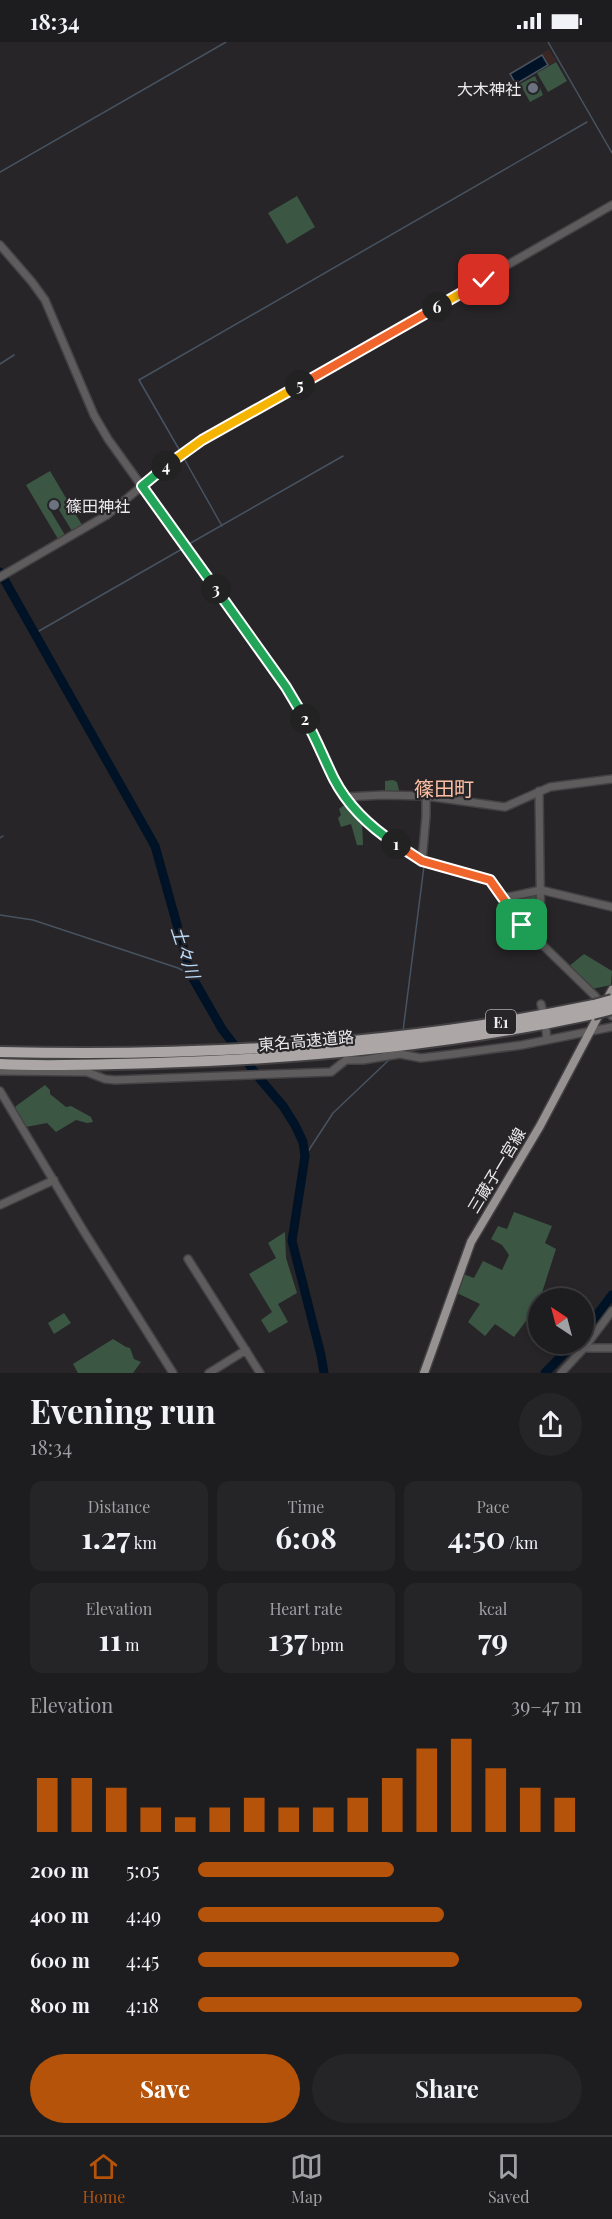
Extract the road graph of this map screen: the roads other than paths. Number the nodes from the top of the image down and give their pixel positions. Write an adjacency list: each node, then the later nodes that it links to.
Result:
1 (612, 205): 3 (street)
2 (0, 245): 3 (street)
3 (142, 486): 4 (street); 8 (street)
4 (3, 576)
5 (612, 779): 6 (street)
6 (539, 791): 7 (street); 10 (street)
7 (426, 796): 8 (street); 9 (street)
8 (345, 797): 9 (street)
9 (422, 861): 11 (street)
10 (540, 890): 11 (street); 12 (street); 13 (street)
11 (504, 898): 13 (street)
12 (612, 907)
13 (541, 945): 15 (street)
14 (612, 990): 15 (main road, 三蔵子一宮線)
15 (603, 1007): 16 (street); 19 (main road, 三蔵子一宮線); 22 (highway, 東名高速道路 / E1)
16 (612, 1016)
17 (612, 1027): 19 (street)
18 (546, 1030): 20 (street)
19 (591, 1031): 20 (street); 38 (main road, 三蔵子一宮線)
20 (548, 1040): 24 (street)
21 (0, 1052): 22 (highway, 東名高速道路 / E1)
22 (104, 1059): 23 (highway, 東名高速道路 / E1)
23 (0, 1064)
24 (0, 1071)
25 (0, 1091): 26 (street)
26 (54, 1180): 27 (street); 35 (street)
27 (0, 1205)
28 (189, 1259): 33 (street)
29 (612, 1311): 30 (street)
30 (594, 1335)
31 (594, 1348): 32 (street)
32 (612, 1348)
33 (246, 1350): 36 (street); 37 (street)
34 (578, 1354): 39 (street)
35 (173, 1373)
36 (209, 1373)
37 (260, 1373)
38 (424, 1373)
39 (561, 1373)

